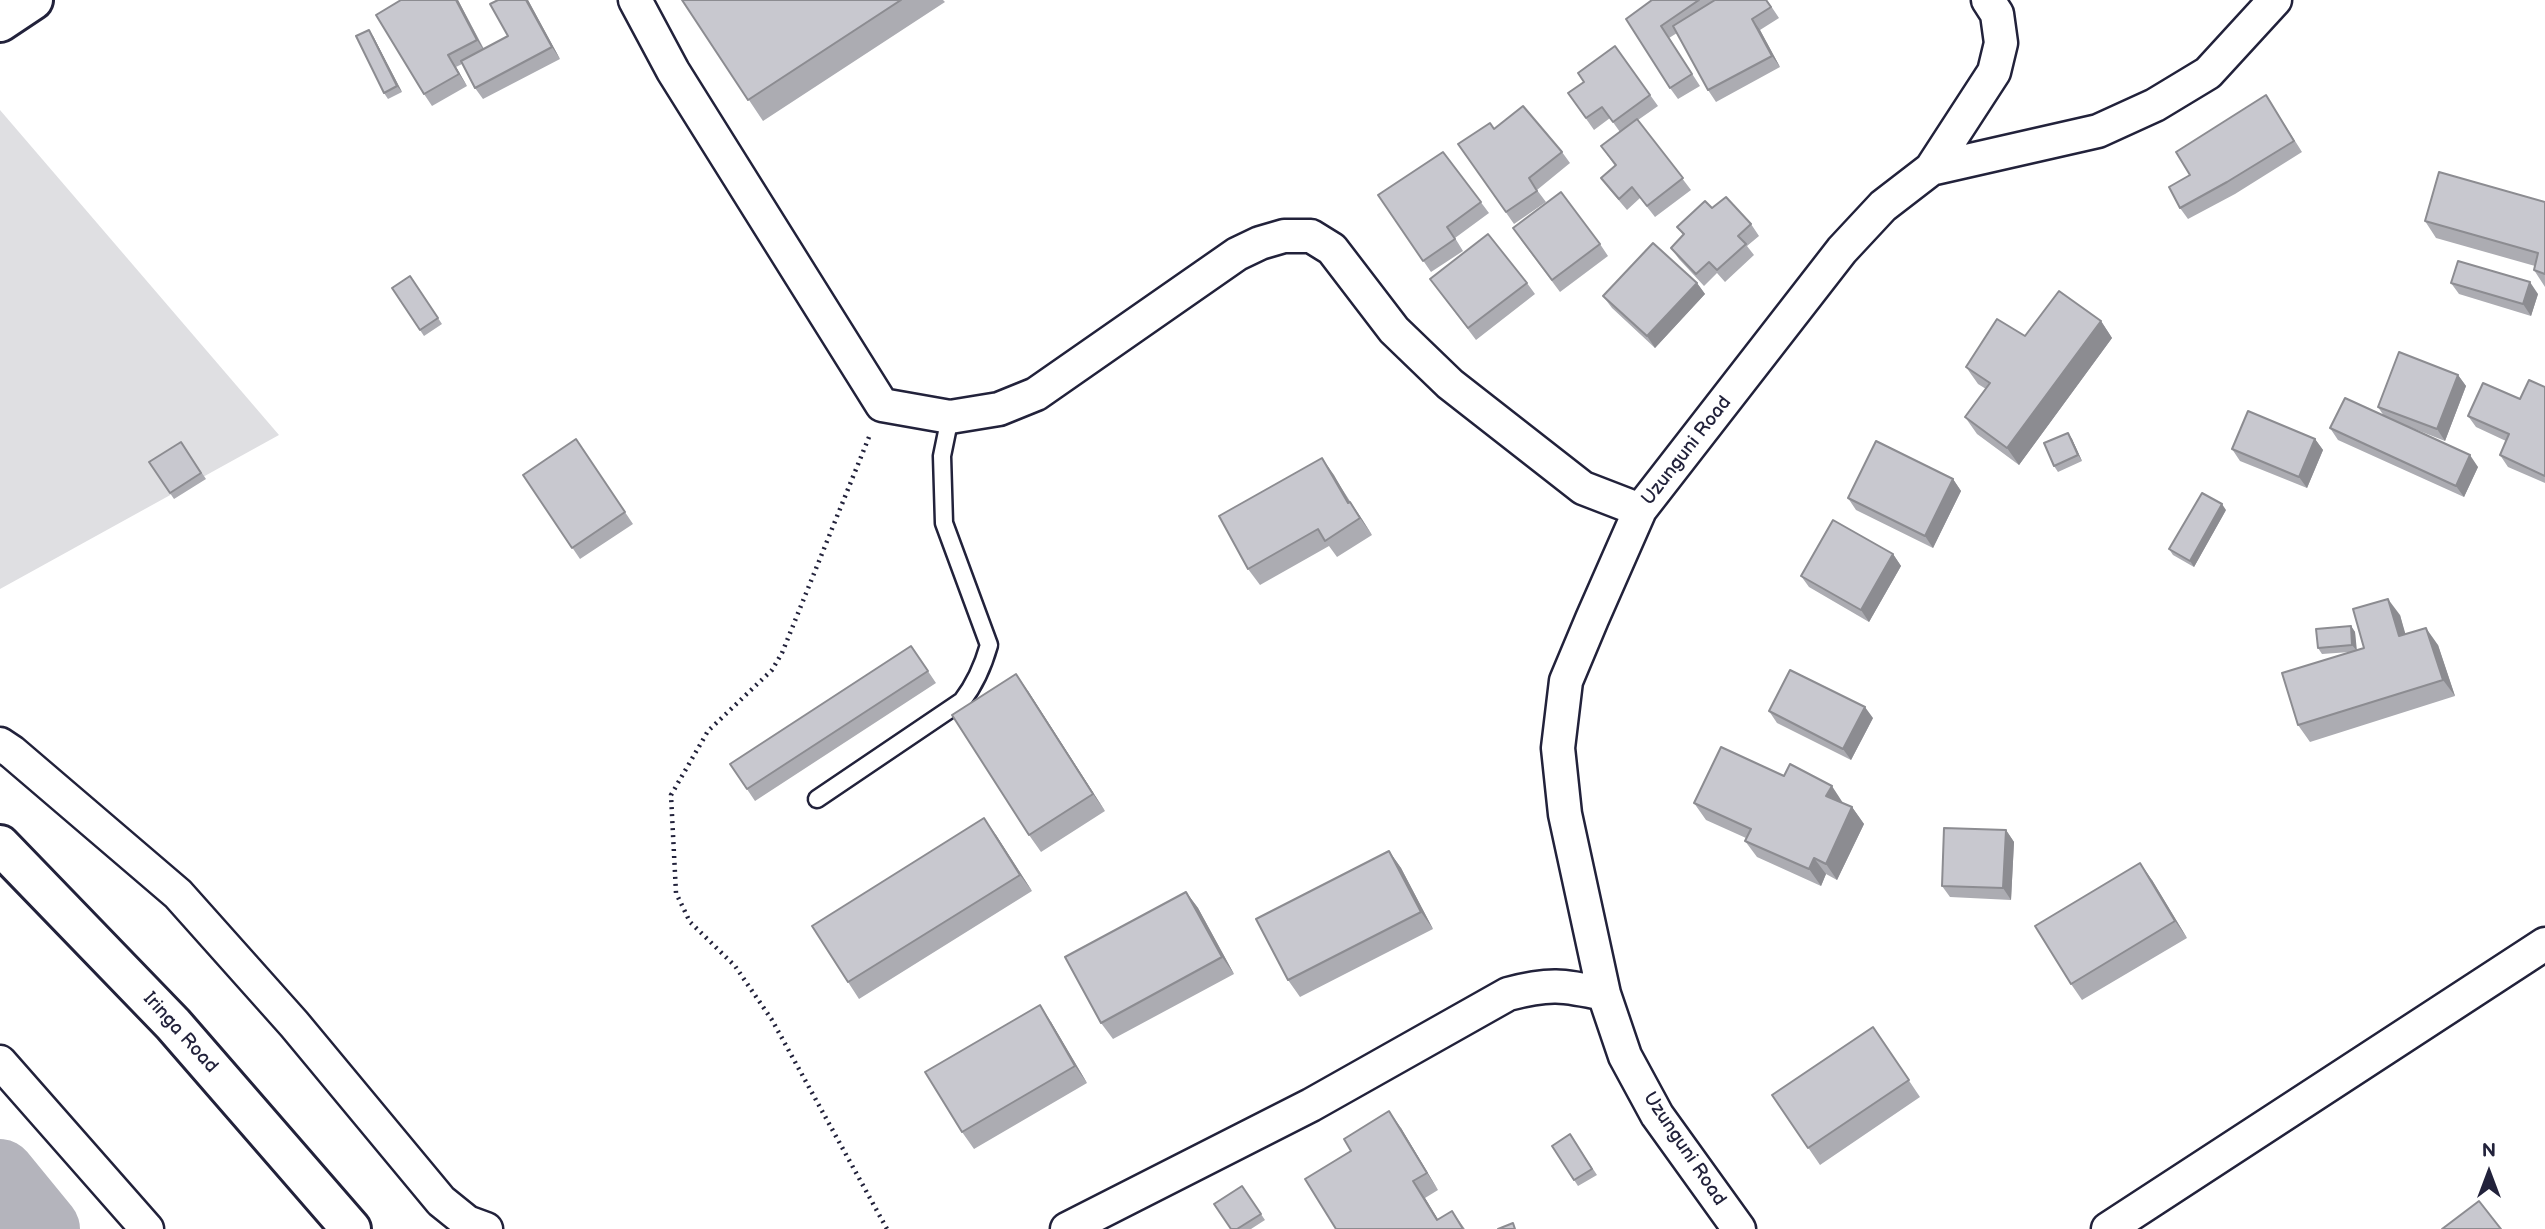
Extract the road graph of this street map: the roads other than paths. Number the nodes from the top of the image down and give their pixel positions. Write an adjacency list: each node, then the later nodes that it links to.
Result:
1 (33, 0): 5 (main road)
2 (635, 0): 7 (street)
3 (1988, 0): 6 (street)
4 (2275, 0): 6 (street, Uzunguni Road)
5 (0, 22)
6 (1931, 169): 8 (street, Uzunguni Road)
7 (950, 417): 8 (street); 10 (lane)
8 (1640, 510): 13 (street, Uzunguni Road)
9 (0, 744): 17 (street)
10 (817, 799)
11 (0, 845): 16 (main road, Iringa Road)
12 (2545, 944): 20 (street)
13 (1604, 995): 18 (street); 19 (street, Uzunguni Road)
14 (0, 1062): 15 (street)
15 (147, 1229)
16 (351, 1229)
17 (486, 1229)
18 (1067, 1229)
19 (1739, 1229)
20 (2108, 1229)

